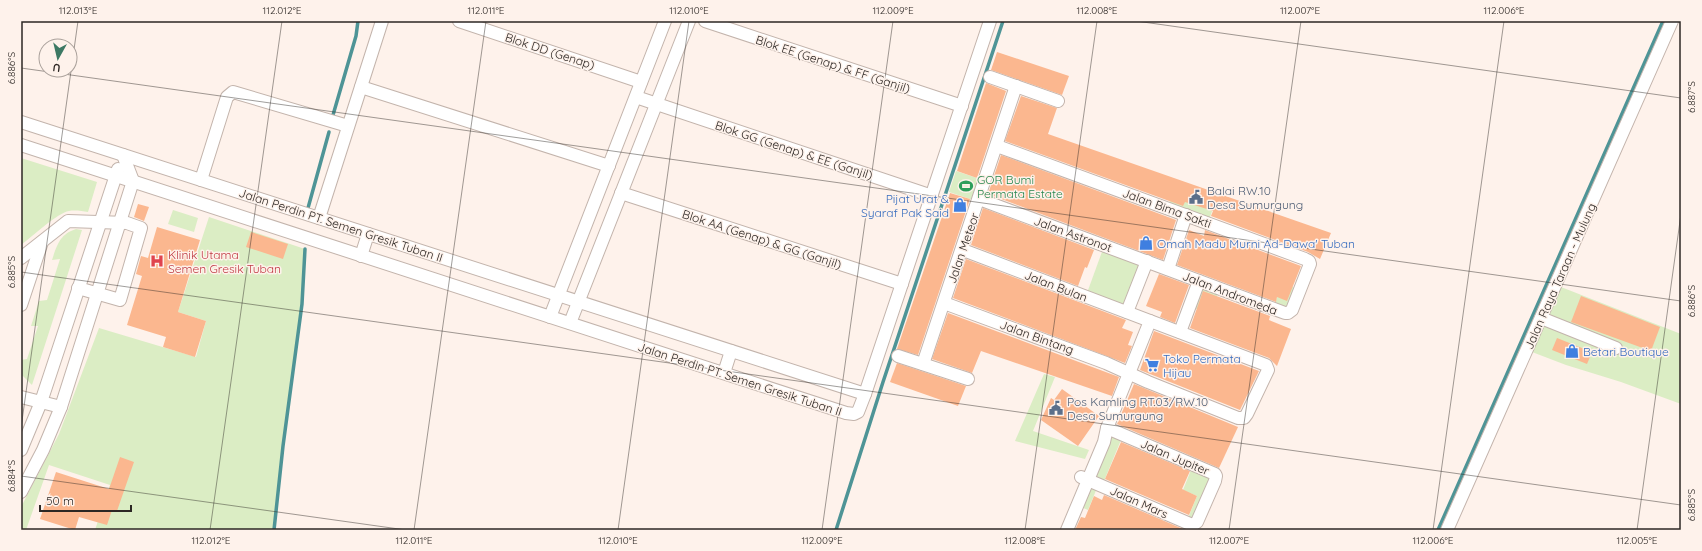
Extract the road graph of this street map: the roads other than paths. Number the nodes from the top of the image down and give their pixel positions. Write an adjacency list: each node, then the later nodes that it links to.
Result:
1 (382, 21): 11 (street)
2 (459, 21): 9 (street, Blok DD (Genap))
3 (665, 21): 9 (street)
4 (689, 21): 14 (street)
5 (705, 21): 15 (street, Blok EE (Genap) & FF (Ganjil))
6 (990, 21): 15 (street)
7 (1672, 21): 52 (street, Jalan Raya Taraan - Mulung)
8 (990, 77): 10 (street)
9 (642, 82): 12 (street)
10 (1016, 86): 13 (street); 19 (street, Jalan Meteor)
11 (361, 87): 17 (street); 21 (street)
12 (636, 97): 14 (street, Blok GG (Genap) & EE (Ganjil)); 21 (street)
13 (1058, 101)
14 (656, 104): 26 (street); 27 (street, Blok GG (Genap) & EE (Ganjil))
15 (962, 106): 27 (street)
16 (21, 122): 20 (street, Jalan Perdin PT. Semen Gresik Tuban II)
17 (348, 126): 23 (street); 31 (street)
18 (21, 145): 22 (street, Jalan Perdin PT. Semen Gresik Tuban II)
19 (997, 146): 28 (street, Jalan Meteor); 30 (street, Jalan Bima Sakti)
20 (123, 155): 22 (street); 23 (street, Jalan Perdin PT. Semen Gresik Tuban II); 24 (street)
21 (609, 166): 46 (street)
22 (116, 176): 24 (street, Jalan Perdin PT. Semen Gresik Tuban II); 32 (street)
23 (201, 180): 25 (street, Jalan Perdin PT. Semen Gresik Tuban II)
24 (133, 181): 29 (street, Jalan Perdin PT. Semen Gresik Tuban II); 33 (street)
25 (240, 193): 29 (street); 31 (street, Jalan Perdin PT. Semen Gresik Tuban II)
26 (621, 193): 42 (street, Blok AA (Genap) & GG (Ganjil)); 47 (street)
27 (932, 196): 42 (street)
28 (979, 199): 36 (street, Jalan Meteor); 39 (street, Jalan Astronot)
29 (233, 214): 37 (street, Jalan Perdin PT. Semen Gresik Tuban II)
30 (1186, 215): 40 (street); 44 (street, Jalan Bima Sakti)
31 (319, 218): 34 (street, Jalan Perdin PT. Semen Gresik Tuban II)
32 (100, 222): 33 (street); 35 (street); 43 (street)
33 (120, 223): 45 (street); 45 (street)
34 (368, 234): 37 (street); 46 (street, Jalan Perdin PT. Semen Gresik Tuban II)
35 (42, 242): 38 (street); 49 (street)
36 (963, 250): 48 (street, Jalan Meteor); 50 (street, Jalan Bulan)
37 (361, 256): 51 (street, Jalan Perdin PT. Semen Gresik Tuban II)
38 (21, 258)
39 (1147, 261): 40 (street, Jalan Astronot); 50 (street)
40 (1168, 269): 41 (street, Jalan Andromeda)
41 (1200, 281): 44 (street, Jalan Andromeda); 55 (street)
42 (902, 284): 63 (street)
43 (78, 288): 45 (street); 66 (street)
44 (1301, 289)
45 (97, 294): 67 (street)
46 (558, 295): 47 (street, Jalan Perdin PT. Semen Gresik Tuban II); 51 (street)
47 (578, 302): 54 (street); 57 (street, Jalan Perdin PT. Semen Gresik Tuban II)
48 (944, 303): 59 (street, Jalan Meteor); 61 (street, Jalan Bintang)
49 (21, 305)
50 (1127, 312): 53 (street, Jalan Bulan)
51 (550, 317): 54 (street, Jalan Perdin PT. Semen Gresik Tuban II)
52 (1542, 318): 56 (street); 74 (street, Jalan Raya Taraan - Mulung)
53 (1150, 321): 55 (street, Jalan Bulan); 61 (street)
54 (570, 324): 60 (street, Jalan Perdin PT. Semen Gresik Tuban II)
55 (1180, 332): 64 (street, Jalan Bulan)
56 (1616, 348)
57 (731, 352): 60 (street); 63 (street, Jalan Perdin PT. Semen Gresik Tuban II)
58 (898, 356): 59 (street)
59 (923, 364): 62 (street)
60 (724, 373): 63 (street, Jalan Perdin PT. Semen Gresik Tuban II)
61 (1129, 374): 64 (street, Jalan Bintang); 68 (street)
62 (968, 379)
63 (865, 394)
64 (1256, 395)
65 (23, 396): 66 (street)
66 (41, 402): 67 (street); 69 (street)
67 (61, 407): 71 (street)
68 (1107, 428): 70 (street); 72 (street, Jalan Jupiter)
69 (21, 450)
70 (1085, 478): 72 (street, Jalan Mars); 73 (street)
71 (21, 492)
72 (1206, 501)
73 (1062, 530)
74 (1447, 530)

